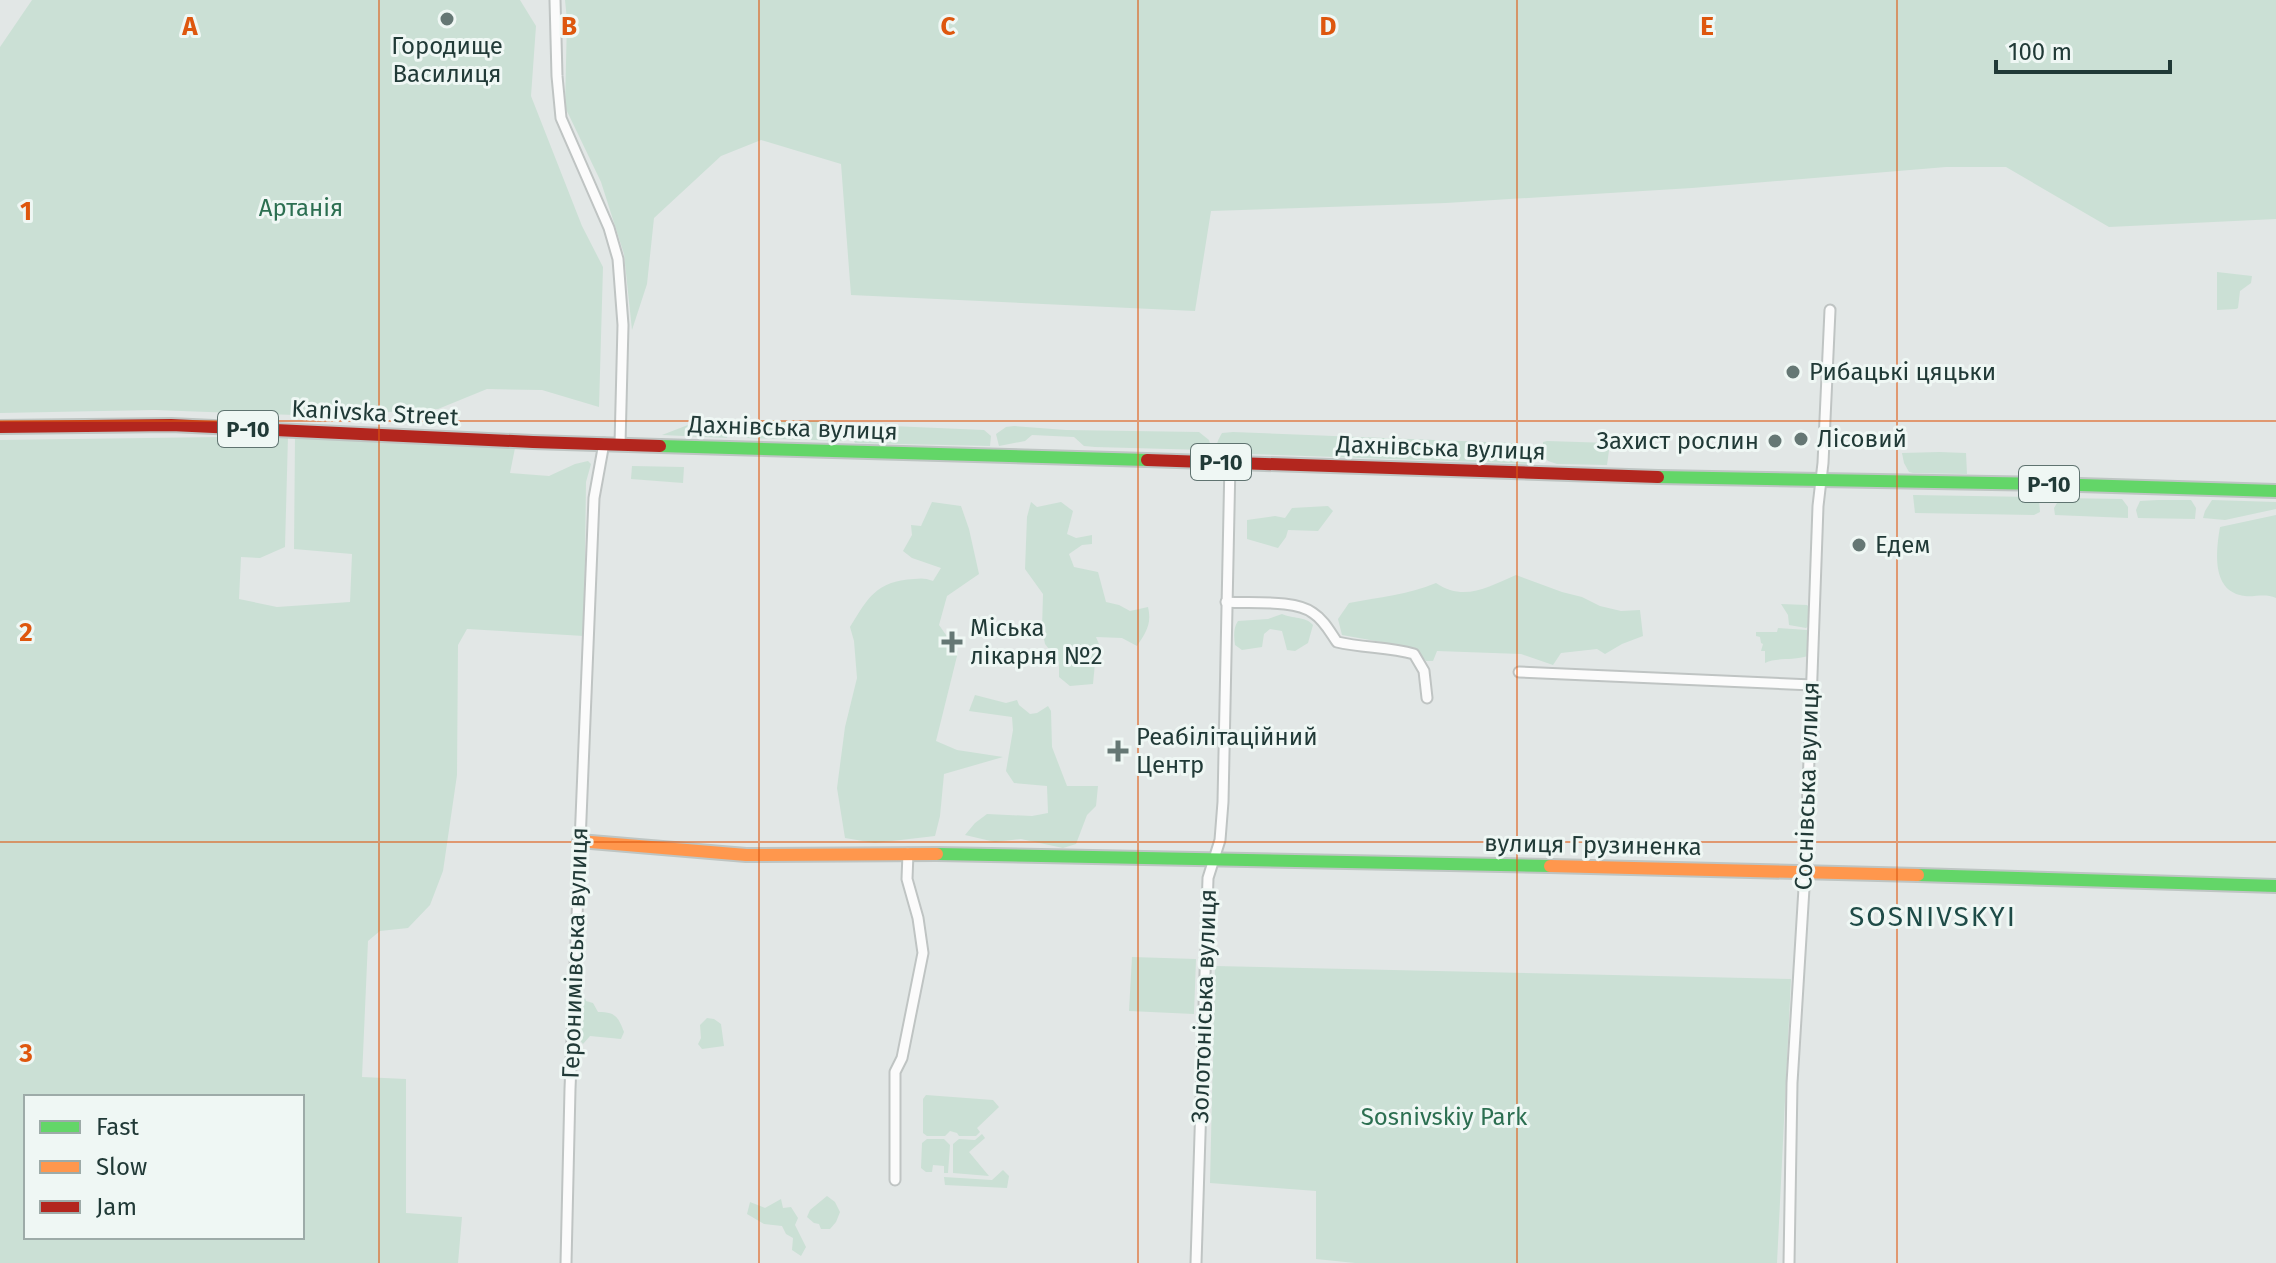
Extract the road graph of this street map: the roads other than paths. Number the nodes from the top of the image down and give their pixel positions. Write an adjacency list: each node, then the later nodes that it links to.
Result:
1 (556, 4): 5 (street)
2 (1830, 310): 7 (street, Соснівська вулиця)
3 (0, 427): 4 (main road, Kanivska Street / Р-10)
4 (604, 443): 5 (main road, Дахнівська вулиця / Р-10); 13 (street, Геронимівська вулиця)
5 (620, 445): 6 (main road, Дахнівська вулиця / Р-10)
6 (1230, 462): 7 (main road, Дахнівська вулиця / Р-10); 9 (street, Золотоніська вулиця)
7 (1822, 482): 8 (main road, Дахнівська вулиця / Р-10); 11 (street, Соснівська вулиця)
8 (2276, 491)
9 (1226, 602): 12 (street); 15 (street, Золотоніська вулиця)
10 (1519, 672): 11 (street)
11 (1812, 685): 16 (street, Соснівська вулиця)
12 (1427, 698)
13 (579, 841): 14 (main road, вулиця Грузиненка); 19 (street, Геронимівська вулиця)
14 (908, 853): 15 (main road, вулиця Грузиненка); 18 (street)
15 (1213, 859): 16 (main road, вулиця Грузиненка); 20 (street, Золотоніська вулиця)
16 (1805, 872): 17 (main road, вулиця Грузиненка); 21 (street, Соснівська вулиця)
17 (2276, 886)
18 (895, 1180)
19 (566, 1263)
20 (1196, 1263)
21 (1789, 1263)

